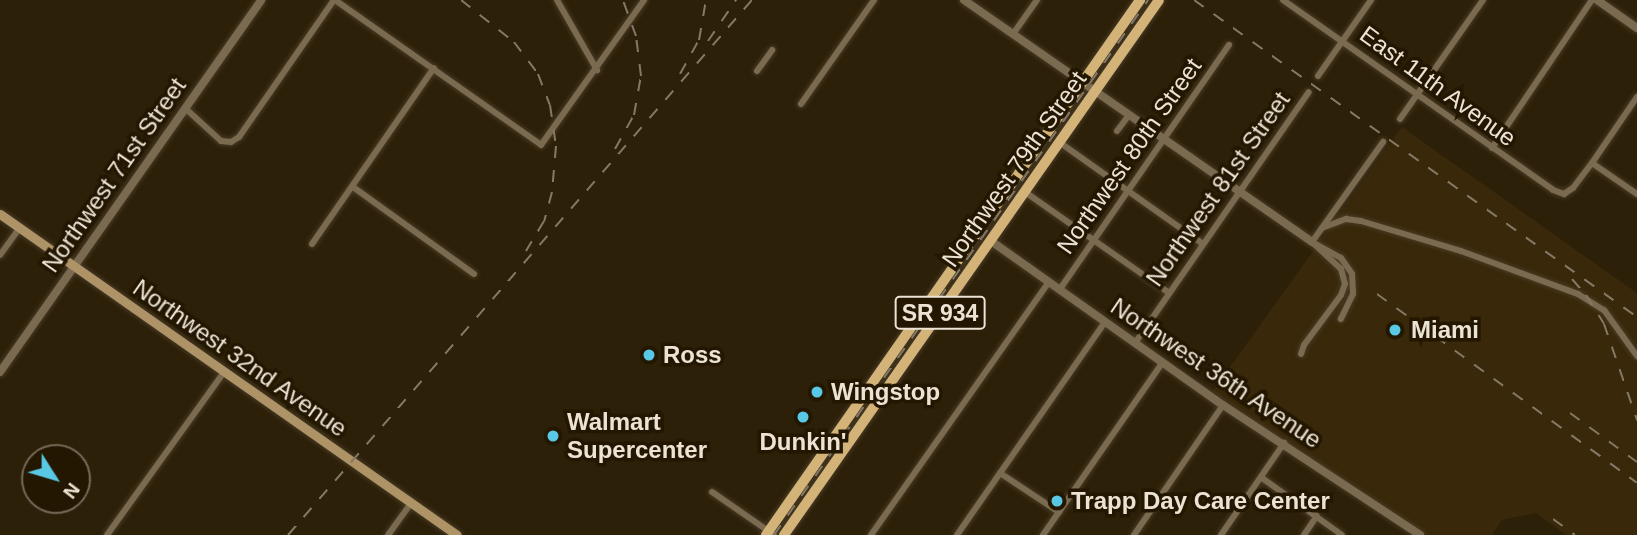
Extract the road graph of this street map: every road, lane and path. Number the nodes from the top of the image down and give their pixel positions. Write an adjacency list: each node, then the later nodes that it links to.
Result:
1 (261, 0): 29 (street, Northwest 71st Street)
2 (335, 0): 19 (street); 29 (street)
3 (557, 0): 20 (street)
4 (644, 0): 20 (street)
5 (874, 0): 28 (street)
6 (964, 0): 15 (street)
7 (1037, 0): 15 (street)
8 (1140, 0): 23 (main road, Northwest 79th Street / SR 934)
9 (1159, 0): 24 (main road, Northwest 79th Street / SR 934)
10 (1283, 0): 16 (street, East 11th Avenue)
11 (1371, 0): 16 (street)
12 (1483, 0): 26 (street)
13 (1595, 0): 14 (street); 36 (street)
14 (1637, 27)
15 (1013, 34): 23 (street)
16 (1342, 41): 22 (street); 26 (street, East 11th Avenue)
17 (1230, 45): 33 (street, Northwest 80th Street)
18 (772, 50): 21 (street)
19 (435, 68): 20 (street); 38 (street)
20 (597, 70)
21 (757, 71)
22 (1318, 76)
23 (1081, 82): 24 (street); 73 (main road, Northwest 79th Street / SR 934)
24 (1094, 91): 30 (street); 34 (main road, Northwest 79th Street / SR 934)
25 (1309, 92): 41 (street, Northwest 81st Street)
26 (1417, 95): 31 (street); 36 (street, East 11th Avenue)
27 (1637, 97): 37 (street)
28 (801, 104)
29 (185, 108): 52 (street, Northwest 71st Street)
30 (1129, 115): 32 (street); 33 (street)
31 (1400, 120)
32 (1117, 131)
33 (1164, 139): 39 (street, Northwest 80th Street); 41 (street)
34 (1059, 142): 39 (street); 40 (main road, Northwest 79th Street / SR 934)
35 (1383, 142): 45 (street)
36 (1492, 148): 37 (street, East 11th Avenue)
37 (1592, 163): 42 (street)
38 (354, 187): 49 (street); 53 (street)
39 (1128, 190): 46 (street, Northwest 80th Street); 50 (street)
40 (1025, 192): 46 (street); 47 (main road, Northwest 79th Street / SR 934)
41 (1239, 192): 48 (street); 50 (street, Northwest 81st Street)
42 (1637, 194)
43 (0, 214): 44 (main road, Northwest 32nd Avenue)
44 (20, 227): 51 (street); 52 (main road, Northwest 32nd Avenue)
45 (1322, 228): 48 (street); 61 (street)
46 (1094, 240): 55 (street, Northwest 80th Street); 56 (street)
47 (991, 241): 54 (street, Northwest 36th Avenue); 77 (main road, Northwest 79th Street / SR 934)
48 (1312, 242): 57 (street); 60 (street)
49 (312, 244)
50 (1203, 244): 56 (street, Northwest 81st Street)
51 (0, 255)
52 (75, 265): 63 (street, Northwest 71st Street); 64 (main road, Northwest 32nd Avenue)
53 (474, 274)
54 (1049, 282): 55 (street, Northwest 36th Avenue); 78 (street, Northwest 80th Street)
55 (1060, 289): 58 (street, Northwest 36th Avenue)
56 (1169, 293): 59 (street, Northwest 81st Street)
57 (1341, 319)
58 (1105, 322): 59 (street, Northwest 36th Avenue); 67 (street)
59 (1135, 343): 62 (street, Northwest 36th Avenue)
60 (1301, 354)
61 (1637, 356)
62 (1162, 363): 65 (street, Northwest 36th Avenue); 71 (street)
63 (0, 372)
64 (224, 372): 70 (main road, Northwest 32nd Avenue); 74 (street)
65 (1223, 405): 66 (street, Northwest 36th Avenue); 81 (street)
66 (1284, 443): 68 (street); 85 (street, Northwest 36th Avenue)
67 (1000, 473): 71 (street); 79 (street)
68 (1262, 478): 72 (street); 82 (street)
69 (712, 492): 73 (street)
70 (411, 503): 75 (street); 76 (main road, Northwest 32nd Avenue)
71 (1059, 512): 80 (street)
72 (1317, 516): 83 (street); 84 (street)
73 (770, 534)
74 (107, 535)
75 (388, 535)
76 (457, 535)
77 (784, 535)
78 (871, 535)
79 (957, 535)
80 (1043, 535)
81 (1134, 535)
82 (1221, 535)
83 (1304, 535)
84 (1342, 535)
85 (1420, 535)

